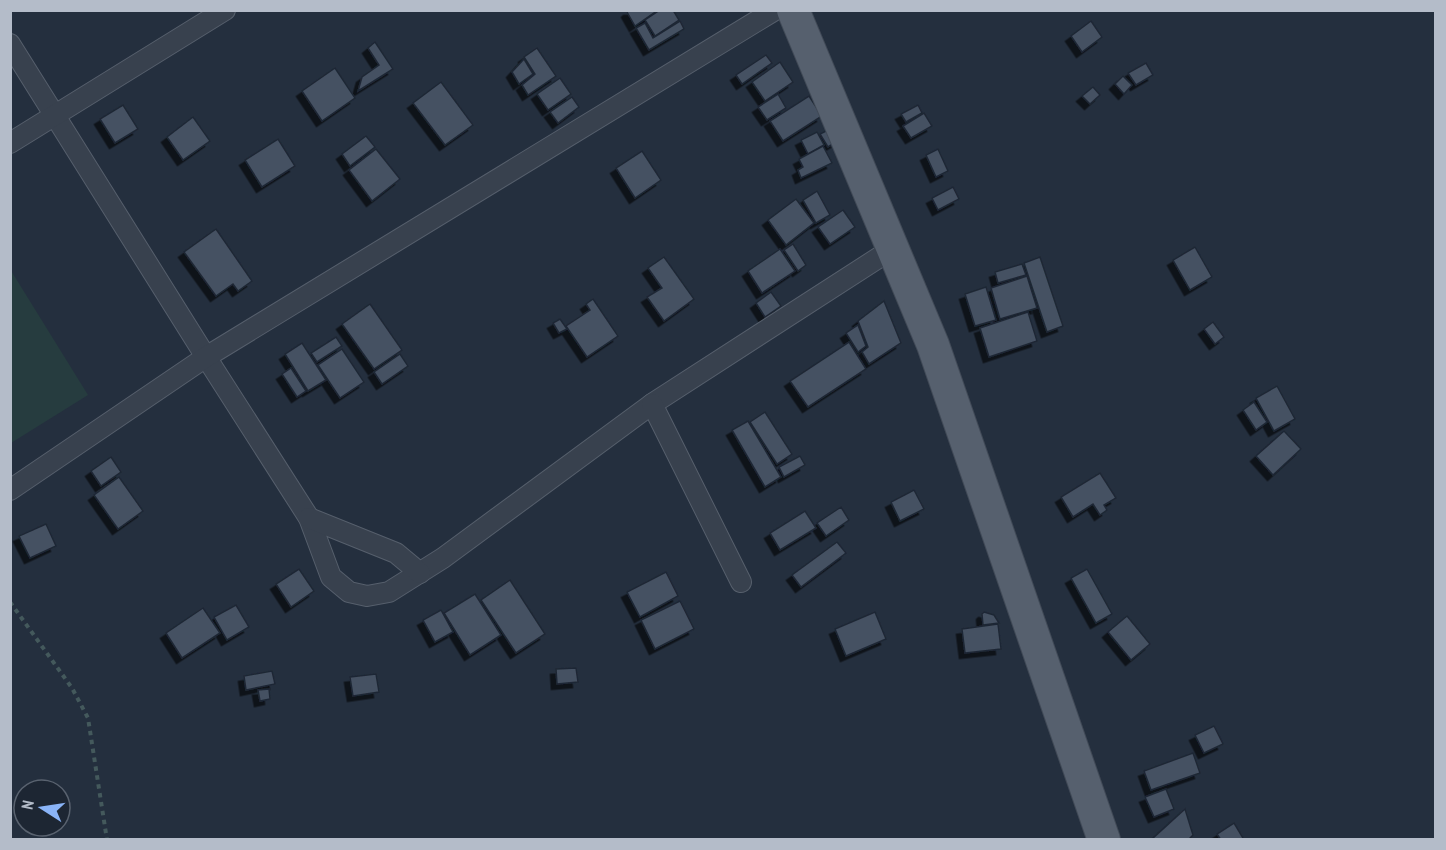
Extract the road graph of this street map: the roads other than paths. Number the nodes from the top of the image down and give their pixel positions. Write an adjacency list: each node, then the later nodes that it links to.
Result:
1 (225, 10): 5 (street)
2 (775, 10): 8 (street)
3 (793, 10): 7 (main road)
4 (10, 44): 5 (street)
5 (55, 115): 6 (street); 8 (street)
6 (10, 143)
7 (892, 249): 9 (street); 14 (main road)
8 (206, 357): 10 (street); 11 (street)
9 (652, 404): 12 (street); 13 (street)
10 (10, 490)
11 (309, 518): 12 (street); 12 (street)
12 (420, 573)
13 (741, 582)
14 (1104, 840)

